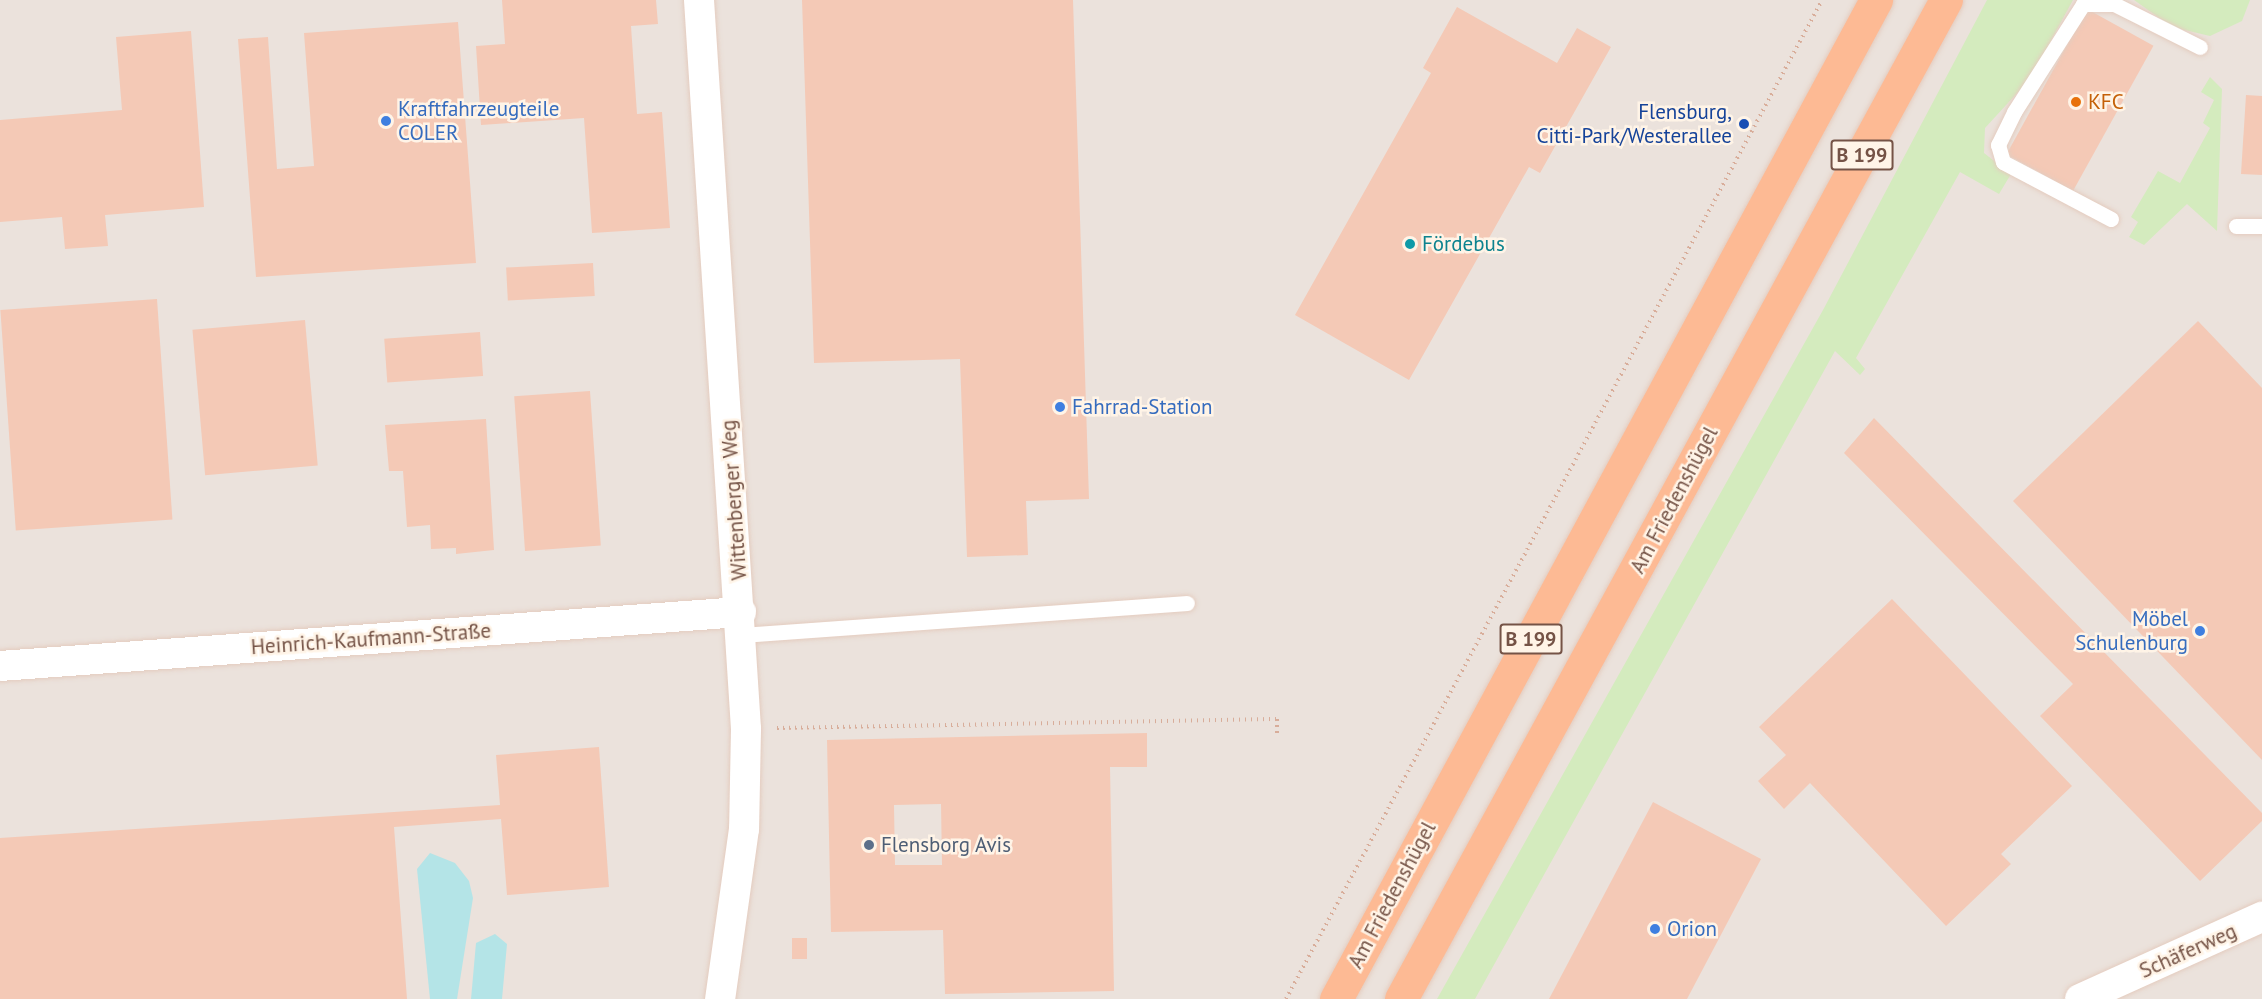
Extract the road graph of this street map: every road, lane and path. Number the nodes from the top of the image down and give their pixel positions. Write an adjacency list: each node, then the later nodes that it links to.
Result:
1 (699, 0): 10 (street, Wittenberger Weg)
2 (1822, 0): 16 (path)
3 (1876, 0): 17 (highway, Am Friedenshügel / B 199)
4 (1946, 0): 18 (highway, Am Friedenshügel / B 199)
5 (2200, 48): 6 (lane)
6 (2111, 219)
7 (2236, 226): 8 (lane)
8 (2262, 226)
9 (1187, 603): 10 (lane)
10 (742, 623): 11 (street, Heinrich-Kaufmann-Straße); 12 (street, Wittenberger Weg)
11 (0, 666)
12 (746, 729): 13 (path); 15 (street, Wittenberger Weg)
13 (1276, 734)
14 (2262, 917): 19 (street, Schäferweg)
15 (720, 999)
16 (1286, 999)
17 (1336, 999)
18 (1401, 999)
19 (2080, 999)

